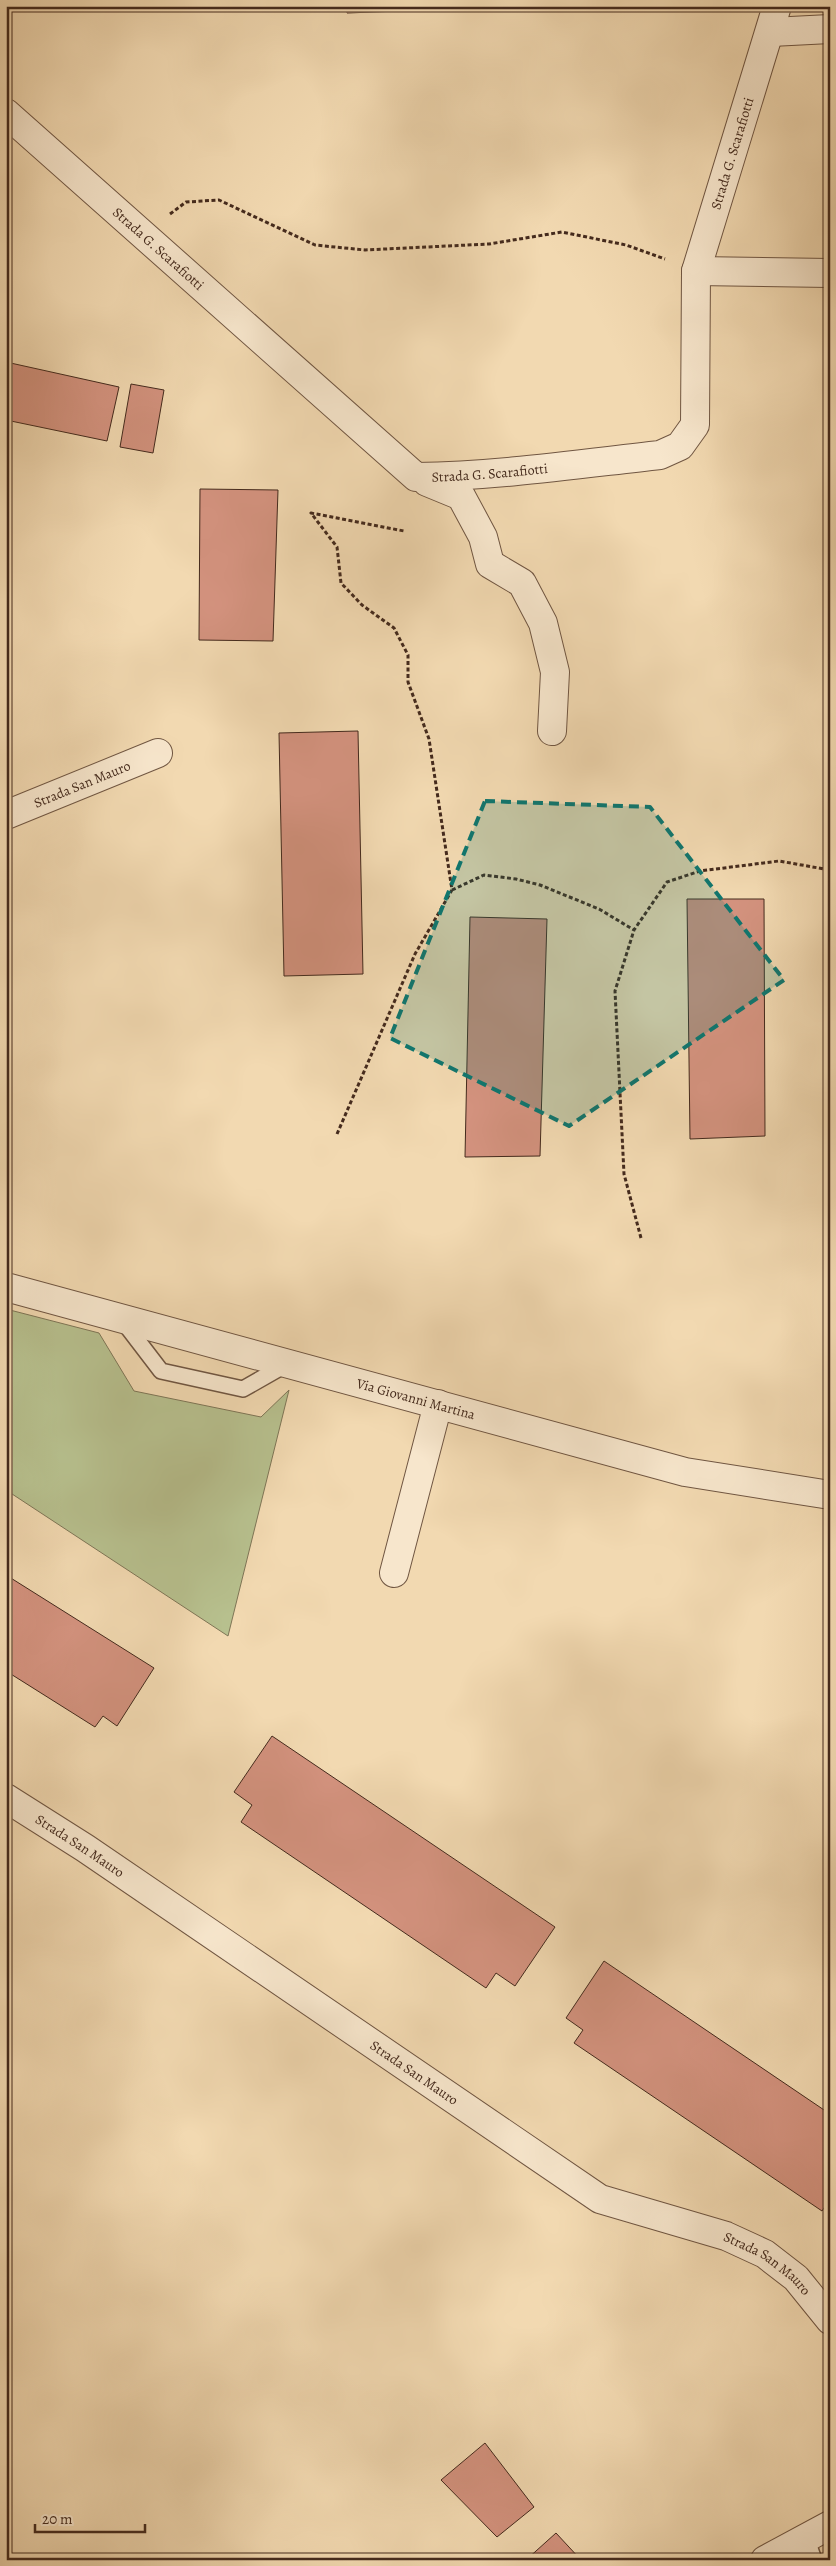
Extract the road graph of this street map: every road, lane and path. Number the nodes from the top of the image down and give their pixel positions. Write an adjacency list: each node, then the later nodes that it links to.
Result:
1 (777, 6): 3 (street, Strada G. Scarafiotti)
2 (830, 29): 3 (street)
3 (771, 32): 6 (street, Strada G. Scarafiotti)
4 (6, 113): 5 (street, Strada G. Scarafiotti)
5 (142, 236): 6 (path); 8 (street, Strada G. Scarafiotti)
6 (696, 271): 7 (street); 8 (street, Strada G. Scarafiotti)
7 (830, 273)
8 (416, 477): 10 (street)
9 (404, 531): 14 (path)
10 (552, 731)
11 (158, 753): 12 (street, Strada San Mauro)
12 (6, 815)
13 (830, 870): 15 (path)
14 (452, 890): 15 (path); 16 (path)
15 (634, 930): 17 (path)
16 (337, 1134)
17 (641, 1238)
18 (6, 1287): 19 (street, Via Giovanni Martina)
19 (121, 1318): 20 (street, Via Giovanni Martina); 20 (lane)
20 (288, 1364): 21 (street, Via Giovanni Martina)
21 (438, 1404): 22 (street, Via Giovanni Martina); 23 (street)
22 (830, 1495)
23 (394, 1573)
24 (6, 1798): 25 (street, Strada San Mauro)
25 (830, 2320)
26 (830, 2524): 27 (street)
27 (810, 2548): 28 (street)
28 (765, 2560)

